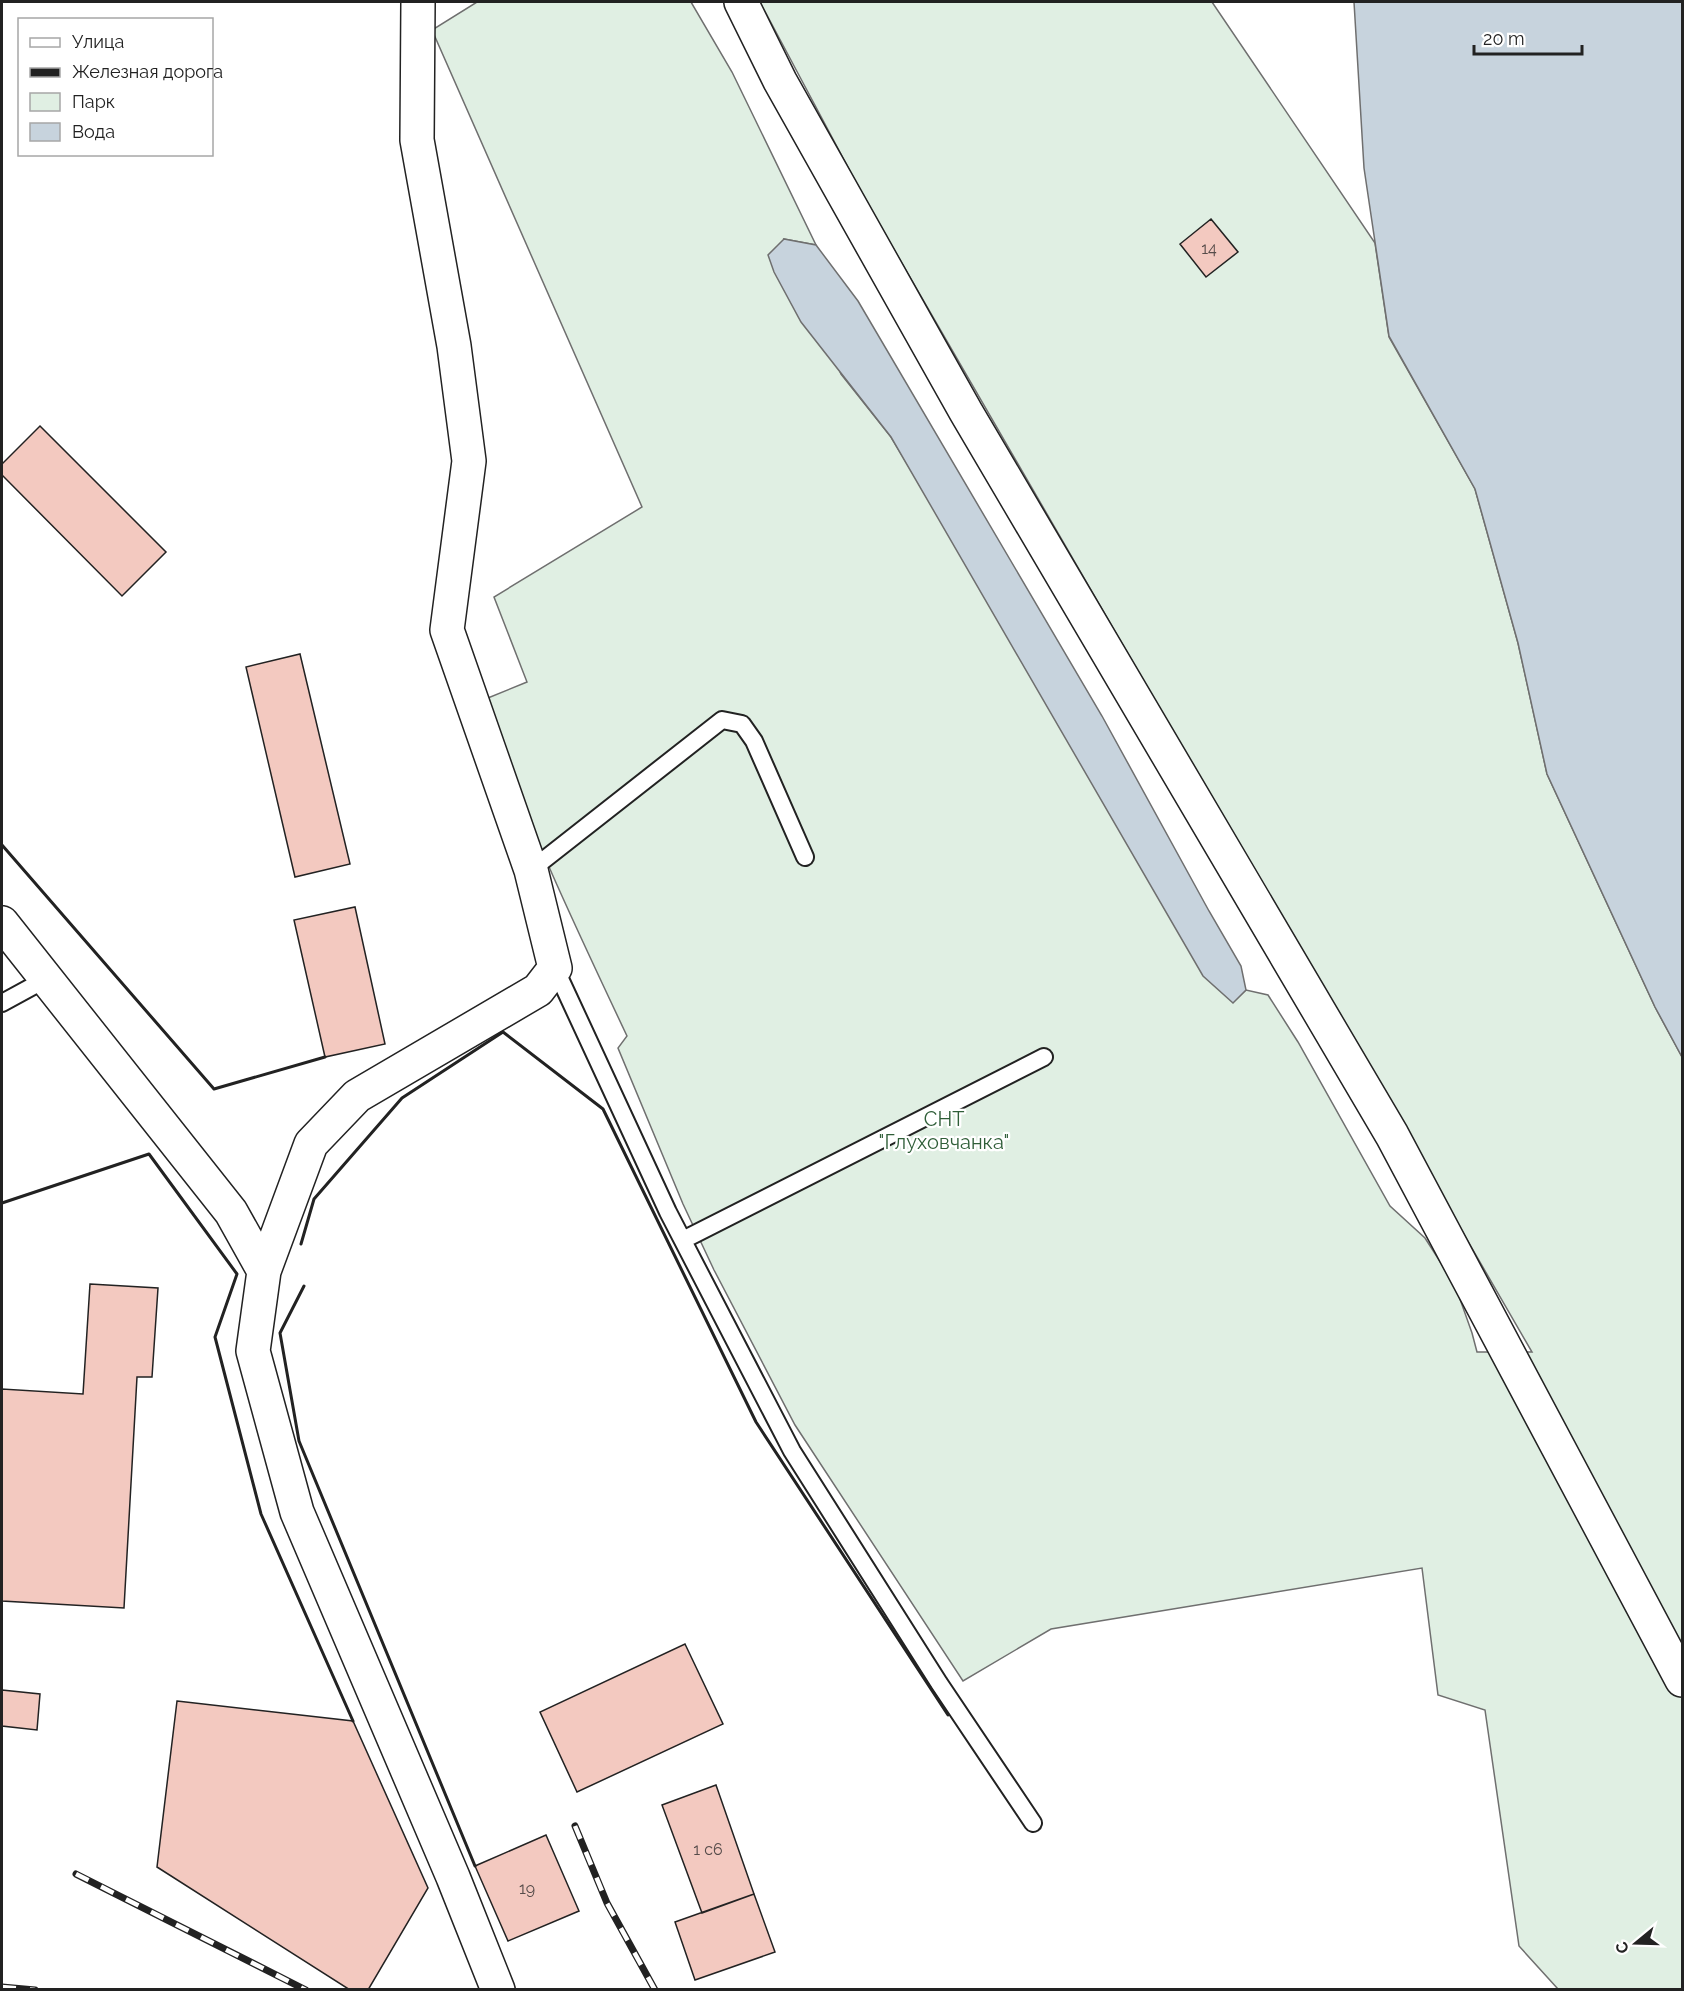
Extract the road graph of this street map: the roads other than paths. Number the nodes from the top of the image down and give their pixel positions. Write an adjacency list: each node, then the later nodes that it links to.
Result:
1 (418, 2): 4 (street)
2 (741, 2): 12 (street)
3 (805, 857): 4 (lane)
4 (531, 870): 6 (street)
5 (2, 923): 7 (street)
6 (555, 968): 10 (lane); 11 (street)
7 (46, 979): 8 (lane); 11 (street)
8 (2, 1004)
9 (1044, 1057): 10 (lane)
10 (683, 1240): 13 (lane)
11 (264, 1271): 14 (street)
12 (1683, 1680)
13 (1033, 1823)
14 (498, 1989)

